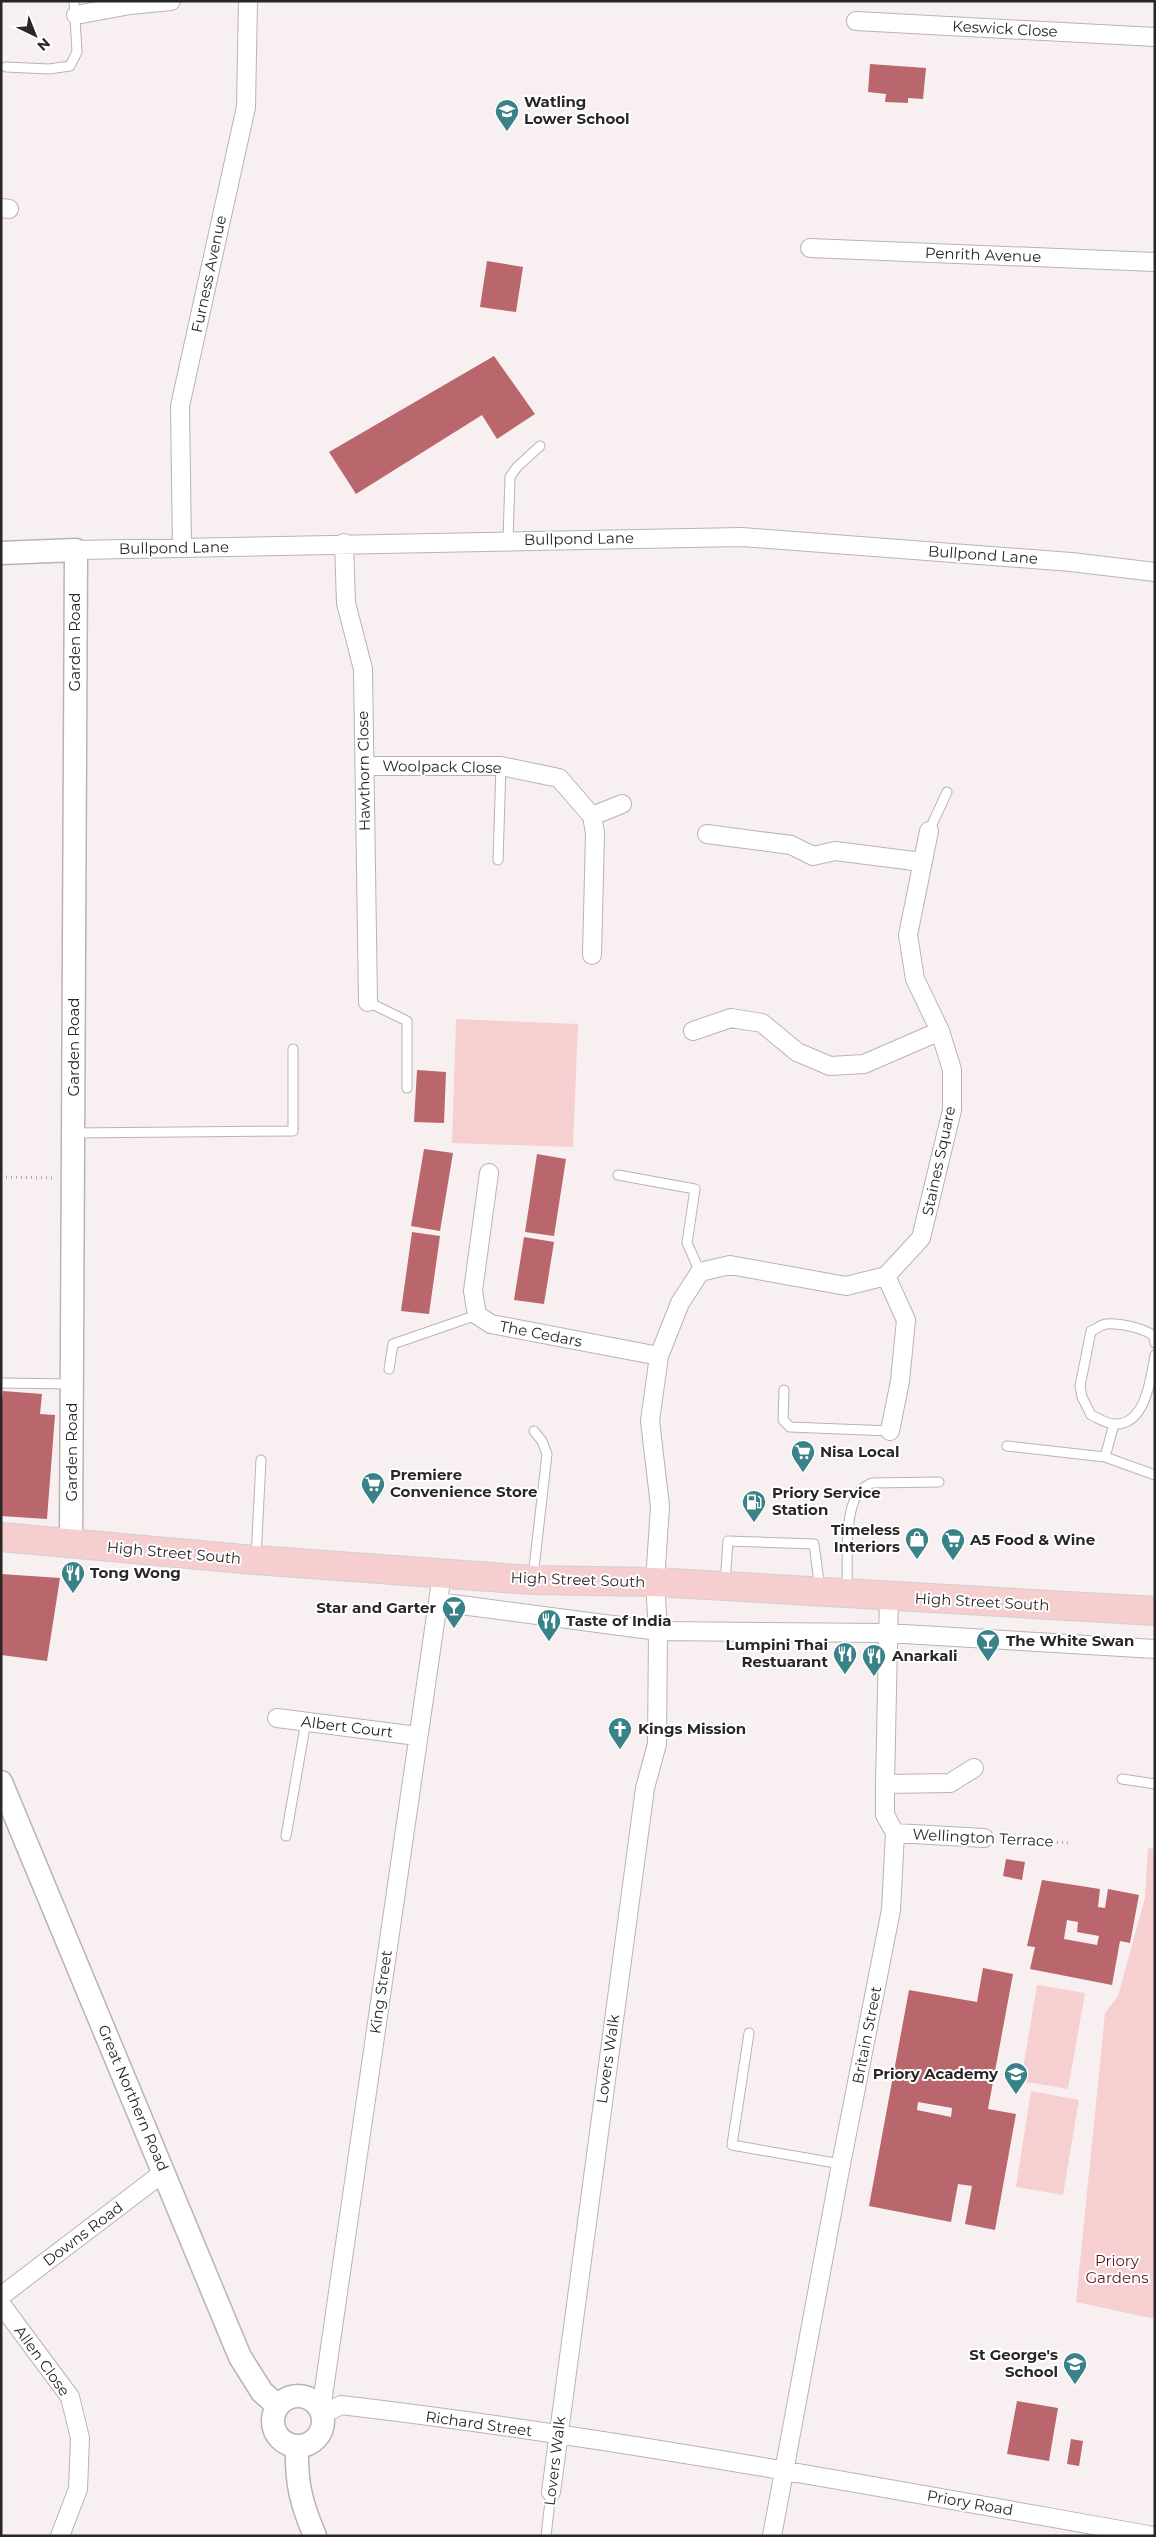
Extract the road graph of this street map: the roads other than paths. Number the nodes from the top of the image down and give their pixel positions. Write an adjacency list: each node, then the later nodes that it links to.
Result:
1 (171, 1): 3 (street)
2 (248, 1): 12 (street, Furness Avenue)
3 (75, 8): 6 (lane)
4 (856, 21): 5 (street, Keswick Close)
5 (1155, 36)
6 (6, 67)
7 (810, 248): 8 (street, Penrith Avenue)
8 (1155, 262)
9 (540, 446): 10 (lane)
10 (508, 540): 11 (street, Bullpond Lane); 15 (street, Bullpond Lane)
11 (344, 543): 12 (street, Bullpond Lane); 16 (street, Hawthorn Close)
12 (182, 548): 13 (street, Bullpond Lane)
13 (76, 550): 14 (street, Bullpond Lane); 31 (street, Garden Road)
14 (1, 553)
15 (1155, 572)
16 (364, 766): 17 (street, Woolpack Close); 26 (street, Hawthorn Close)
17 (501, 766): 20 (street, Woolpack Close); 23 (lane)
18 (947, 792): 21 (lane)
19 (622, 804): 20 (street)
20 (592, 816): 25 (street)
21 (929, 831): 24 (street, Staines Square)
22 (707, 834): 24 (street)
23 (498, 860)
24 (922, 862): 28 (street, Staines Square)
25 (592, 955)
26 (368, 1002): 30 (lane)
27 (693, 1031): 28 (street)
28 (940, 1031): 35 (street, Staines Square)
29 (293, 1049): 31 (lane)
30 (407, 1088)
31 (73, 1133): 42 (street, Garden Road)
32 (489, 1173): 36 (street)
33 (618, 1175): 34 (lane)
34 (700, 1272): 35 (street); 39 (street)
35 (886, 1276): 46 (street)
36 (477, 1315): 39 (street, The Cedars); 40 (lane)
37 (1155, 1343): 44 (lane)
38 (1155, 1355): 44 (lane)
39 (659, 1356): 57 (street)
40 (389, 1369)
41 (1, 1383): 42 (lane)
42 (72, 1384): 53 (street, Garden Road)
43 (784, 1390): 46 (lane)
44 (1114, 1424): 48 (lane)
45 (534, 1431): 56 (lane)
46 (890, 1431)
47 (1007, 1446): 48 (lane)
48 (1105, 1457): 50 (lane)
49 (261, 1460): 54 (lane)
50 (1155, 1475)
51 (939, 1482): 59 (lane)
52 (1, 1537): 53 (main road, High Street South)
53 (71, 1544): 54 (main road, High Street South)
54 (256, 1560): 55 (main road, High Street South)
55 (442, 1574): 56 (main road, High Street South); 61 (street, King Street)
56 (533, 1580): 57 (main road, High Street South)
57 (655, 1582): 58 (main road, High Street South); 63 (street, Lovers Walk)
58 (725, 1587): 59 (main road, High Street South); 59 (lane)
59 (833, 1594): 60 (main road, High Street South)
60 (889, 1597): 62 (main road, High Street South); 64 (street, Britain Street)
61 (438, 1602): 63 (street); 68 (street, King Street)
62 (1155, 1610)
63 (658, 1631): 64 (street); 85 (street, Lovers Walk)
64 (887, 1633): 65 (street); 72 (street, Britain Street)
65 (1155, 1649)
66 (277, 1718): 67 (street, Albert Court)
67 (306, 1721): 68 (street, Albert Court); 76 (lane)
68 (417, 1736): 84 (street, King Street)
69 (974, 1768): 72 (street)
70 (1122, 1779): 73 (lane)
71 (1, 1782): 74 (street, Great Northern Road)
72 (884, 1784): 75 (street, Britain Street)
73 (1155, 1784)
74 (6, 1810): 80 (street, Great Northern Road)
75 (895, 1833): 77 (street, Wellington Terrace); 79 (street, Britain Street)
76 (286, 1836)
77 (984, 1838)
78 (749, 2033): 79 (lane)
79 (841, 2164): 87 (street, Britain Street)
80 (164, 2172): 81 (street, Downs Road); 83 (street, Great Northern Road)
81 (1, 2296)
82 (1, 2304): 89 (street, Allen Close)
83 (278, 2406): 84 (street); 86 (street)
84 (321, 2413): 85 (street, Richard Street); 86 (street)
85 (558, 2434): 87 (street, Richard Street); 88 (street, Lovers Walk)
86 (298, 2446): 90 (street)
87 (785, 2470): 92 (street, Britain Street); 93 (street, Priory Road)
88 (551, 2492): 91 (lane, Lovers Walk)
89 (60, 2536)
90 (315, 2536)
91 (546, 2536)
92 (772, 2536)
93 (1154, 2536)

